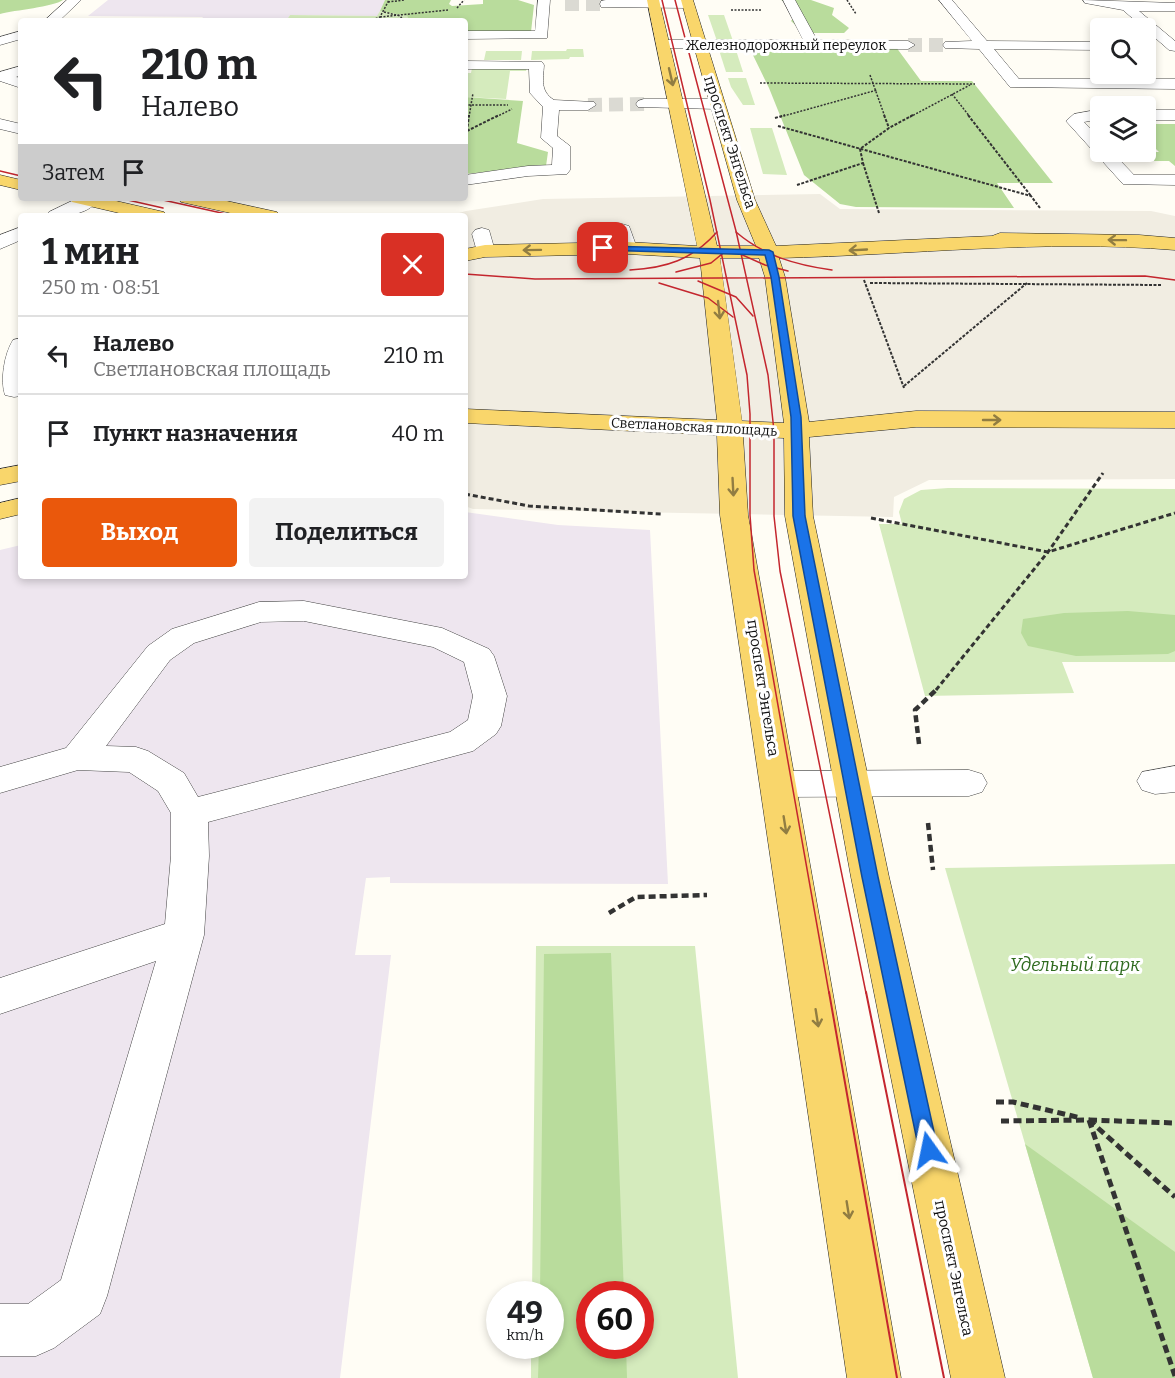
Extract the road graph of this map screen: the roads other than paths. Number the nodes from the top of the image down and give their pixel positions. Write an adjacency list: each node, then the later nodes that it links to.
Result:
1 (75, 0): 11 (street)
2 (789, 0): 18 (street)
3 (945, 0): 21 (street)
4 (1089, 0): 9 (street)
5 (548, 2): 13 (street)
6 (653, 2): 7 (street); 8 (street); 16 (main road, проспект Энгельса)
7 (687, 2): 17 (main road, проспект Энгельса)
8 (606, 4)
9 (1126, 7): 10 (street); 12 (street); 24 (street)
10 (1175, 7)
11 (54, 18)
12 (1116, 18)
13 (468, 35)
14 (18, 36): 15 (street)
15 (0, 41)
16 (663, 44): 17 (street, Железнодорожный переулок); 31 (main road, проспект Энгельса, one-way to 31)
17 (699, 44): 18 (street, Железнодорожный переулок); 32 (main road, проспект Энгельса)
18 (812, 45): 19 (street, Железнодорожный переулок)
19 (908, 45)
20 (950, 45): 21 (street)
21 (984, 45): 22 (street); 28 (street)
22 (1090, 46)
23 (1156, 46): 24 (street)
24 (1175, 47)
25 (468, 65): 33 (street)
26 (18, 71): 27 (street)
27 (18, 82)
28 (1064, 84): 29 (street); 35 (street)
29 (1175, 84)
30 (644, 104): 31 (street)
31 (677, 104): 32 (street); 57 (main road, проспект Энгельса)
32 (717, 104): 56 (main road, проспект Энгельса)
33 (551, 105): 34 (street); 44 (street)
34 (588, 105)
35 (1090, 108)
36 (1156, 115): 37 (street)
37 (1175, 115)
38 (1090, 116): 41 (street)
39 (0, 124): 40 (street)
40 (18, 128)
41 (1090, 138)
42 (1113, 162): 45 (street)
43 (0, 180): 46 (main road)
44 (468, 180)
45 (1175, 180)
46 (18, 184)
47 (81, 201): 50 (street)
48 (93, 201): 51 (main road)
49 (202, 201): 52 (main road)
50 (61, 213)
51 (144, 213)
52 (256, 213)
53 (18, 236): 58 (street)
54 (1175, 244): 56 (main road, one-way to 56)
55 (478, 245): 57 (main road, one-way to 55)
56 (766, 245): 57 (main road); 64 (main road, проспект Энгельса)
57 (708, 247): 63 (main road, проспект Энгельса, one-way to 63)
58 (4, 251)
59 (18, 354): 60 (street)
60 (12, 391)
61 (468, 416): 63 (main road, Светлановская площадь)
62 (1175, 420): 64 (main road, Светлановская площадь, one-way to 62)
63 (729, 421): 64 (main road, Светлановская площадь); 72 (main road, проспект Энгельса, one-way to 72)
64 (796, 424): 73 (main road, проспект Энгельса)
65 (18, 474): 66 (main road)
66 (0, 477)
67 (18, 507): 68 (main road)
68 (0, 511)
69 (78, 757): 70 (street); 74 (street); 74 (street)
70 (0, 780)
71 (969, 783): 73 (street)
72 (779, 784): 73 (street); 78 (main road, проспект Энгельса, one-way to 78)
73 (851, 784): 79 (main road, проспект Энгельса)
74 (189, 813): 75 (street)
75 (184, 935): 76 (street); 77 (street)
76 (0, 996)
77 (0, 1330)
78 (874, 1378)
79 (978, 1378)

